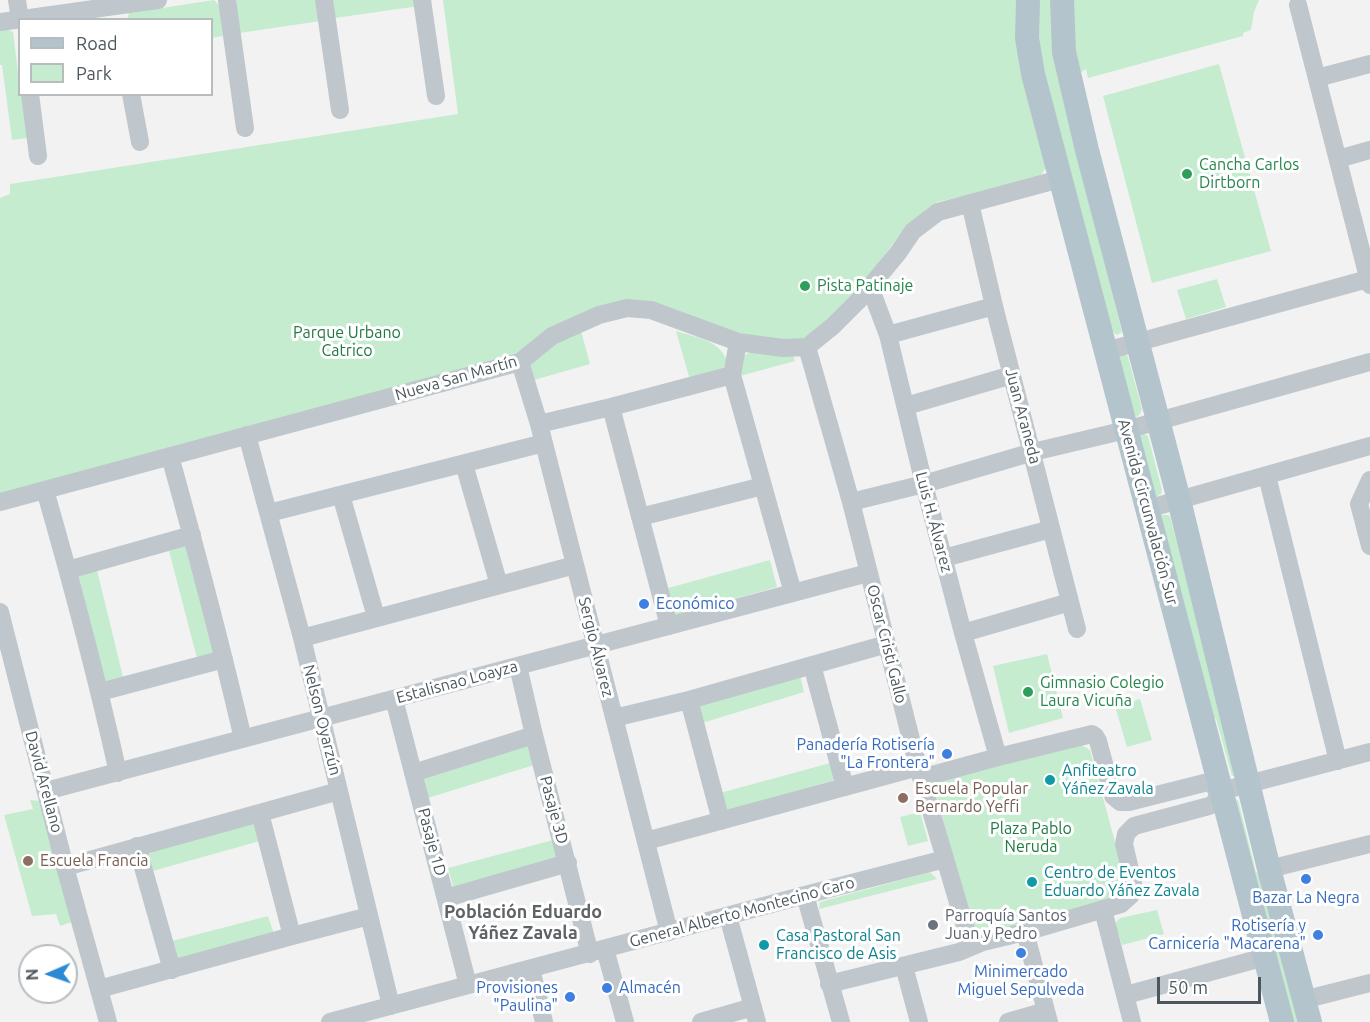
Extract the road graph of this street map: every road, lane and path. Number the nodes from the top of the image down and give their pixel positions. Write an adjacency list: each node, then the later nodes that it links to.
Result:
1 (17, 0): 10 (street)
2 (158, 0): 9 (street)
3 (227, 0): 20 (street)
4 (324, 0): 19 (street)
5 (422, 0): 18 (street)
6 (1028, 0): 25 (main road, Avenida Circunvalación Sur)
7 (1062, 0): 33 (main road, Avenida Circunvalación Sur)
8 (1298, 5): 15 (street)
9 (117, 8): 11 (street)
10 (20, 18)
11 (36, 18)
12 (18, 20): 13 (street)
13 (0, 22)
14 (1370, 64): 15 (street)
15 (1317, 78): 24 (street)
16 (30, 96): 23 (street)
17 (132, 96): 21 (street)
18 (436, 96)
19 (340, 110)
20 (245, 128)
21 (140, 142)
22 (1370, 150): 24 (street)
23 (38, 156)
24 (1338, 159): 27 (street)
25 (1060, 179): 26 (street); 35 (main road, Avenida Circunvalación Sur)
26 (970, 203): 29 (street); 30 (street, Juan Araneda)
27 (1364, 237): 28 (street)
28 (1369, 282): 33 (street)
29 (870, 287): 31 (street, Luis H. Álvarez); 34 (street)
30 (994, 306): 31 (street); 39 (street, Juan Araneda)
31 (888, 335): 40 (street, Luis H. Álvarez)
32 (738, 342): 34 (street, Nueva San Martín); 36 (street, Nueva San Martín); 38 (street)
33 (1137, 342): 35 (street); 42 (main road, Avenida Circunvalación Sur)
34 (807, 347): 59 (street, Oscar Cristi Gallo)
35 (1106, 351): 44 (main road, Avenida Circunvalación Sur)
36 (520, 362): 43 (street, Sergio Álvarez); 45 (street, Nueva San Martín)
37 (1370, 363): 42 (street)
38 (732, 375): 41 (street); 54 (street)
39 (1012, 375): 40 (street); 48 (street, Juan Araneda)
40 (906, 406): 53 (street, Luis H. Álvarez)
41 (611, 407): 43 (street); 62 (street)
42 (1158, 420): 44 (street); 57 (main road, Avenida Circunvalación Sur)
43 (539, 424): 46 (street, Sergio Álvarez)
44 (1126, 430): 48 (street); 60 (main road, Avenida Circunvalación Sur)
45 (247, 435): 49 (street, Nueva San Martín); 61 (street, Nelson Oyarzún)
46 (544, 443): 50 (street); 67 (street, Sergio Álvarez)
47 (1370, 446): 51 (street)
48 (1033, 452): 53 (street); 63 (street, Juan Araneda)
49 (170, 456): 55 (street, Nueva San Martín); 64 (street)
50 (464, 464): 56 (street); 70 (street)
51 (1267, 476): 57 (street); 93 (street)
52 (1370, 480): 65 (street)
53 (924, 484): 59 (street); 66 (street, Luis H. Álvarez)
54 (763, 486): 62 (street); 71 (street)
55 (45, 490): 58 (street, Nueva San Martín); 68 (street)
56 (341, 495): 61 (street); 74 (street)
57 (1179, 500): 60 (street); 97 (main road, Avenida Circunvalación Sur)
58 (0, 502)
59 (851, 502): 69 (street, Oscar Cristi Gallo)
60 (1147, 509): 101 (main road, Avenida Circunvalación Sur)
61 (269, 513): 78 (street, Nelson Oyarzún)
62 (640, 517): 75 (street)
63 (1052, 529): 66 (street); 72 (street, Juan Araneda)
64 (192, 535): 68 (street); 81 (street)
65 (1370, 546)
66 (944, 558): 77 (street, Luis H. Álvarez)
67 (575, 565): 70 (street); 80 (street, Sergio Álvarez)
68 (68, 570): 84 (street)
69 (868, 573): 71 (street, Estalisnao Loayza); 79 (street, Oscar Cristi Gallo)
70 (498, 585): 74 (street)
71 (793, 593): 75 (street, Estalisnao Loayza)
72 (1070, 602): 76 (street, Juan Araneda); 77 (street)
73 (0, 612): 99 (street, David Arellano)
74 (376, 617): 78 (street)
75 (669, 626): 80 (street, Estalisnao Loayza)
76 (1077, 629)
77 (963, 633): 92 (street, Luis H. Álvarez)
78 (302, 638): 87 (street, Nelson Oyarzún)
79 (887, 644): 82 (street); 94 (street, Oscar Cristi Gallo)
80 (595, 646): 83 (street, Estalisnao Loayza); 88 (street, Sergio Álvarez)
81 (224, 659): 84 (street); 90 (street)
82 (812, 665): 86 (street); 98 (street)
83 (518, 666): 85 (street, Estalisnao Loayza); 89 (street, Pasaje 3D)
84 (100, 692): 95 (street)
85 (394, 699): 87 (street, Estalisnao Loayza); 96 (street, Pasaje 1D)
86 (689, 700): 88 (street); 103 (street)
87 (322, 718): 90 (street, Estalisnao Loayza); 100 (street, Nelson Oyarzún)
88 (614, 718): 104 (street, Sergio Álvarez)
89 (534, 735): 96 (street); 108 (street, Pasaje 3D)
90 (243, 739): 95 (street, Estalisnao Loayza)
91 (1370, 752): 93 (street)
92 (998, 757): 94 (street); 101 (street)
93 (1338, 761): 97 (street)
94 (920, 772): 98 (street); 107 (street, Oscar Cristi Gallo)
95 (118, 773): 99 (street, Estalisnao Loayza)
96 (414, 773): 112 (street, Pasaje 1D)
97 (1249, 783): 101 (street); 110 (main road, Avenida Circunvalación Sur)
98 (845, 787): 103 (street)
99 (46, 791): 109 (street, David Arellano)
100 (339, 791): 102 (street); 114 (street, Nelson Oyarzún)
101 (1220, 791): 113 (street); 121 (main road, Avenida Circunvalación Sur)
102 (260, 813): 105 (street); 118 (street)
103 (721, 821): 104 (street)
104 (646, 841): 116 (street, Sergio Álvarez)
105 (137, 846): 109 (street); 124 (street)
106 (1369, 848): 110 (street)
107 (945, 859): 111 (street, General Alberto Montecino Caro); 119 (street, Oscar Cristi Gallo)
108 (568, 863): 112 (street); 120 (street, Pasaje 3D)
109 (65, 867): 128 (street, David Arellano)
110 (1269, 869): 131 (main road, Avenida Circunvalación Sur)
111 (805, 895): 115 (street, General Alberto Montecino Caro); 126 (street)
112 (446, 898): 127 (street, Pasaje 1D)
113 (1103, 910): 117 (street); 129 (street)
114 (369, 916): 118 (street); 130 (street, Nelson Oyarzún)
115 (728, 916): 116 (street, General Alberto Montecino Caro); 132 (street)
116 (669, 932): 120 (street, General Alberto Montecino Caro)
117 (1025, 932): 119 (street); 133 (street)
118 (292, 936): 124 (street)
119 (976, 941): 122 (street)
120 (597, 951): 123 (street, General Alberto Montecino Caro); 137 (street, Pasaje 3D)
121 (1265, 957): 129 (street); 143 (main road, Avenida Circunvalación Sur)
122 (904, 966): 126 (street); 140 (street)
123 (531, 969): 127 (street, General Alberto Montecino Caro); 136 (street)
124 (172, 970): 128 (street)
125 (1370, 983): 131 (street)
126 (829, 984): 139 (street)
127 (468, 985): 130 (street, General Alberto Montecino Caro)
128 (99, 990): 134 (street, David Arellano)
129 (1126, 995): 142 (street)
130 (391, 1006): 135 (street, General Alberto Montecino Caro)
131 (1306, 1011)
132 (755, 1015): 138 (street)
133 (1047, 1017): 141 (street)
134 (108, 1022)
135 (330, 1022)
136 (544, 1022)
137 (625, 1022)
138 (701, 1022)
139 (841, 1022)
140 (919, 1022)
141 (1008, 1022)
142 (1132, 1022)
143 (1282, 1022)

